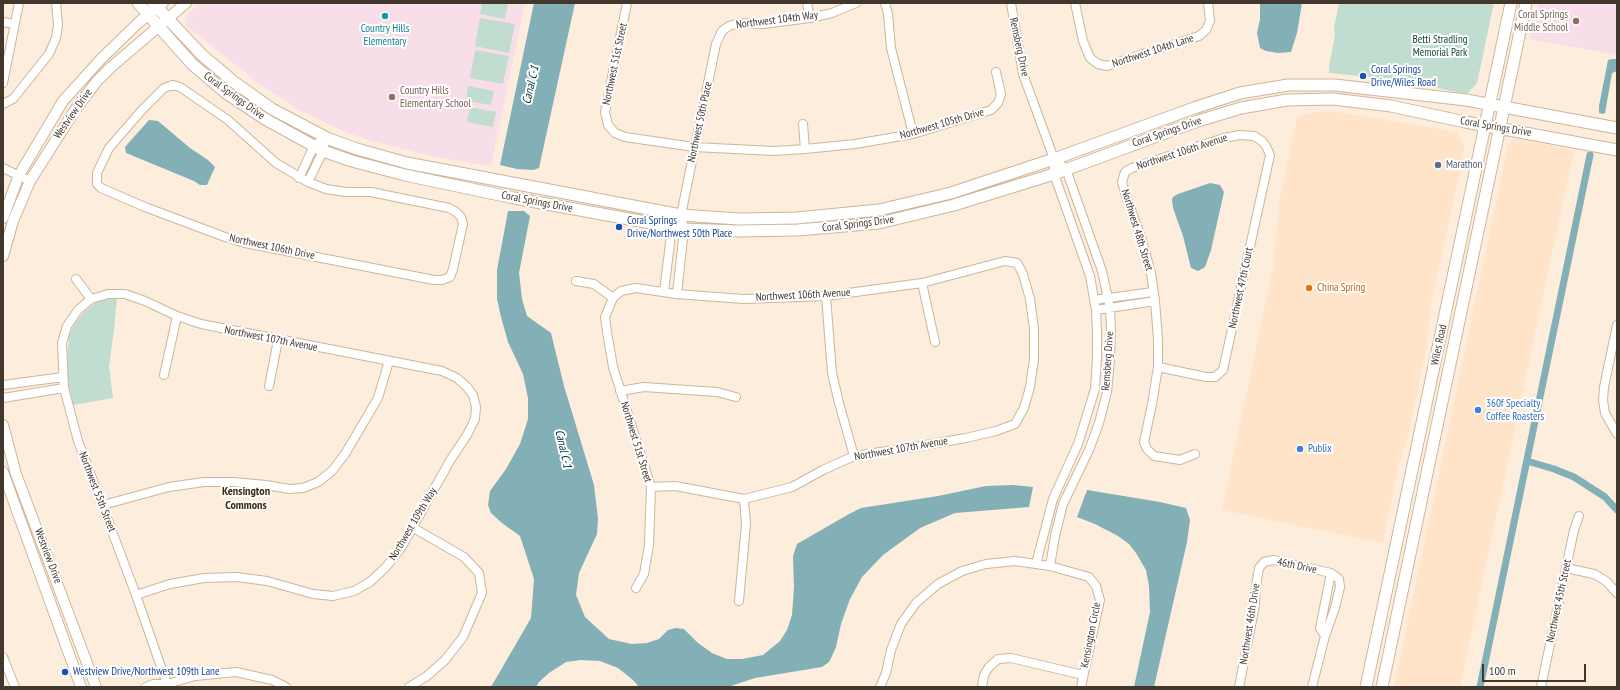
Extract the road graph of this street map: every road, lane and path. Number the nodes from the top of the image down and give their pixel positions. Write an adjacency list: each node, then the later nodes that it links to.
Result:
1 (19, 3): 18 (street)
2 (56, 3): 25 (street)
3 (138, 3): 14 (main road, Coral Springs Drive)
4 (186, 3): 16 (street, Westview Drive)
5 (628, 3): 29 (street, Northwest 51st Street)
6 (807, 3): 15 (street)
7 (856, 3): 15 (street, Northwest 104th Way)
8 (885, 3): 33 (street)
9 (1011, 3): 40 (street, Remsberg Drive)
10 (1075, 3): 11 (street, Northwest 104th Lane)
11 (1208, 3)
12 (1511, 3): 26 (main road, Wiles Road)
13 (1526, 3): 27 (main road, Wiles Road)
14 (155, 7): 16 (main road, Coral Springs Drive); 19 (main road, Coral Springs Drive); 45 (street, Westview Drive)
15 (810, 18): 20 (street, Northwest 104th Way)
16 (168, 19): 19 (street, Westview Drive); 34 (main road, Coral Springs Drive)
17 (3, 22): 18 (street)
18 (14, 24): 22 (street)
19 (158, 27): 37 (main road, Coral Springs Drive); 47 (street, Westview Drive)
20 (722, 31): 36 (street, Northwest 50th Place)
21 (996, 72): 33 (street, Northwest 105th Drive)
22 (3, 83)
23 (1307, 85): 24 (main road); 26 (main road, Coral Springs Drive); 40 (main road, Coral Springs Drive)
24 (1307, 99): 30 (main road, Coral Springs Drive); 42 (main road, Coral Springs Drive)
25 (3, 104)
26 (1489, 104): 27 (main road, Coral Springs Drive); 30 (main road, Wiles Road)
27 (1504, 107): 31 (main road, Wiles Road); 32 (main road, Coral Springs Drive)
28 (802, 124): 38 (street)
29 (608, 125): 36 (street, Northwest 105th Drive)
30 (1485, 125): 31 (main road, Coral Springs Drive); 118 (main road, Wiles Road)
31 (1499, 128): 39 (main road, Coral Springs Drive); 119 (main road, Wiles Road)
32 (1617, 128)
33 (913, 134): 38 (street, Northwest 105th Drive)
34 (325, 137): 37 (street); 49 (main road, Coral Springs Drive)
35 (1262, 141): 43 (street, Northwest 106th Avenue); 73 (street, Northwest 47th Court)
36 (694, 147): 38 (street, Northwest 105th Drive); 49 (street, Northwest 50th Place)
37 (319, 148): 46 (street); 48 (street); 51 (main road, Coral Springs Drive)
38 (805, 148)
39 (1617, 150)
40 (1054, 159): 42 (street); 44 (street, Remsberg Drive); 49 (main road, Coral Springs Drive)
41 (3, 168): 45 (street)
42 (1066, 169): 44 (main road, Coral Springs Drive); 62 (street, Remsberg Drive)
43 (1125, 172): 58 (street, Northwest 48th Street)
44 (1054, 174): 52 (main road, Coral Springs Drive); 64 (street, Remsberg Drive)
45 (19, 175): 47 (street); 50 (street, Westview Drive)
46 (299, 178): 48 (street, Northwest 106th Drive); 48 (street, Northwest 106th Drive)
47 (30, 181): 53 (street, Westview Drive)
48 (308, 182)
49 (681, 215): 51 (street, Northwest 50th Place); 52 (street, Northwest 50th Place)
50 (3, 218)
51 (672, 227): 52 (main road, Coral Springs Drive); 57 (street, Northwest 50th Place)
52 (684, 229): 59 (street, Northwest 50th Place)
53 (3, 256)
54 (76, 279): 63 (street)
55 (576, 281): 61 (street)
56 (922, 283): 60 (street, Northwest 106th Avenue); 71 (street); 83 (street, Northwest 106th Avenue)
57 (664, 292): 59 (street, Northwest 106th Avenue); 61 (street, Northwest 106th Avenue)
58 (1153, 292): 62 (street); 65 (street, Northwest 48th Street)
59 (677, 294): 60 (street, Northwest 106th Avenue)
60 (826, 296): 87 (street)
61 (614, 298): 79 (street, Northwest 51st Street)
62 (1108, 298): 64 (street); 66 (street, Remsberg Drive)
63 (91, 299): 68 (street, Northwest 107th Avenue); 75 (street, Northwest 55th Street)
64 (1094, 300): 67 (street, Remsberg Drive)
65 (1155, 301): 66 (street); 73 (street, Northwest 48th Street)
66 (1110, 308): 67 (street); 96 (street, Remsberg Drive)
67 (1096, 310): 95 (street, Remsberg Drive)
68 (177, 316): 70 (street, Northwest 107th Avenue); 74 (street)
69 (1617, 324): 85 (street)
70 (278, 340): 72 (street, Northwest 107th Avenue); 77 (street)
71 (934, 342)
72 (389, 361): 80 (street, Northwest 107th Avenue); 91 (street)
73 (1158, 367): 86 (street, Northwest 48th Street)
74 (164, 375)
75 (63, 377): 76 (street); 78 (street, Northwest 55th Street)
76 (3, 385)
77 (269, 386)
78 (64, 388): 82 (street); 91 (street, Northwest 55th Street)
79 (620, 391): 81 (street); 89 (street, Northwest 51st Street)
80 (473, 395): 93 (street, Northwest 109th Way)
81 (736, 397)
82 (3, 398)
83 (1015, 424): 87 (street, Northwest 107th Avenue)
84 (3, 425): 109 (street, Westview Drive)
85 (1617, 434)
86 (1195, 454)
87 (854, 456): 90 (street, Northwest 107th Avenue)
88 (3, 472): 108 (street, Westview Drive)
89 (651, 487): 90 (street, Northwest 107th Avenue); 99 (street, Northwest 51st Street)
90 (744, 500): 102 (street)
91 (103, 505): 101 (street, Northwest 55th Street)
92 (1579, 516): 97 (street, Northwest 45th Street)
93 (412, 528): 101 (street, Northwest 109th Way); 112 (street)
94 (1264, 562): 98 (street, 46th Drive); 116 (street, Northwest 46th Drive)
95 (1036, 564): 96 (street, Kensington Circle); 113 (street, Kensington Circle)
96 (1050, 566): 105 (street, Kensington Circle)
97 (1566, 568): 100 (street); 120 (street, Northwest 45th Street)
98 (1331, 573): 103 (street, 46th Drive); 103 (street, 46th Drive)
99 (636, 588)
100 (1617, 593)
101 (136, 595): 106 (street, Northwest 55th Street)
102 (739, 601)
103 (1325, 636): 117 (street, 46th Drive)
104 (3, 657): 107 (street)
105 (1083, 675): 114 (street); 115 (street, Kensington Circle)
106 (166, 686): 110 (street); 111 (street)
107 (15, 687)
108 (81, 687)
109 (96, 687)
110 (146, 687)
111 (286, 687)
112 (409, 687)
113 (880, 687)
114 (982, 687)
115 (1081, 687)
116 (1239, 687)
117 (1312, 687)
118 (1366, 687)
119 (1382, 687)
120 (1541, 687)

